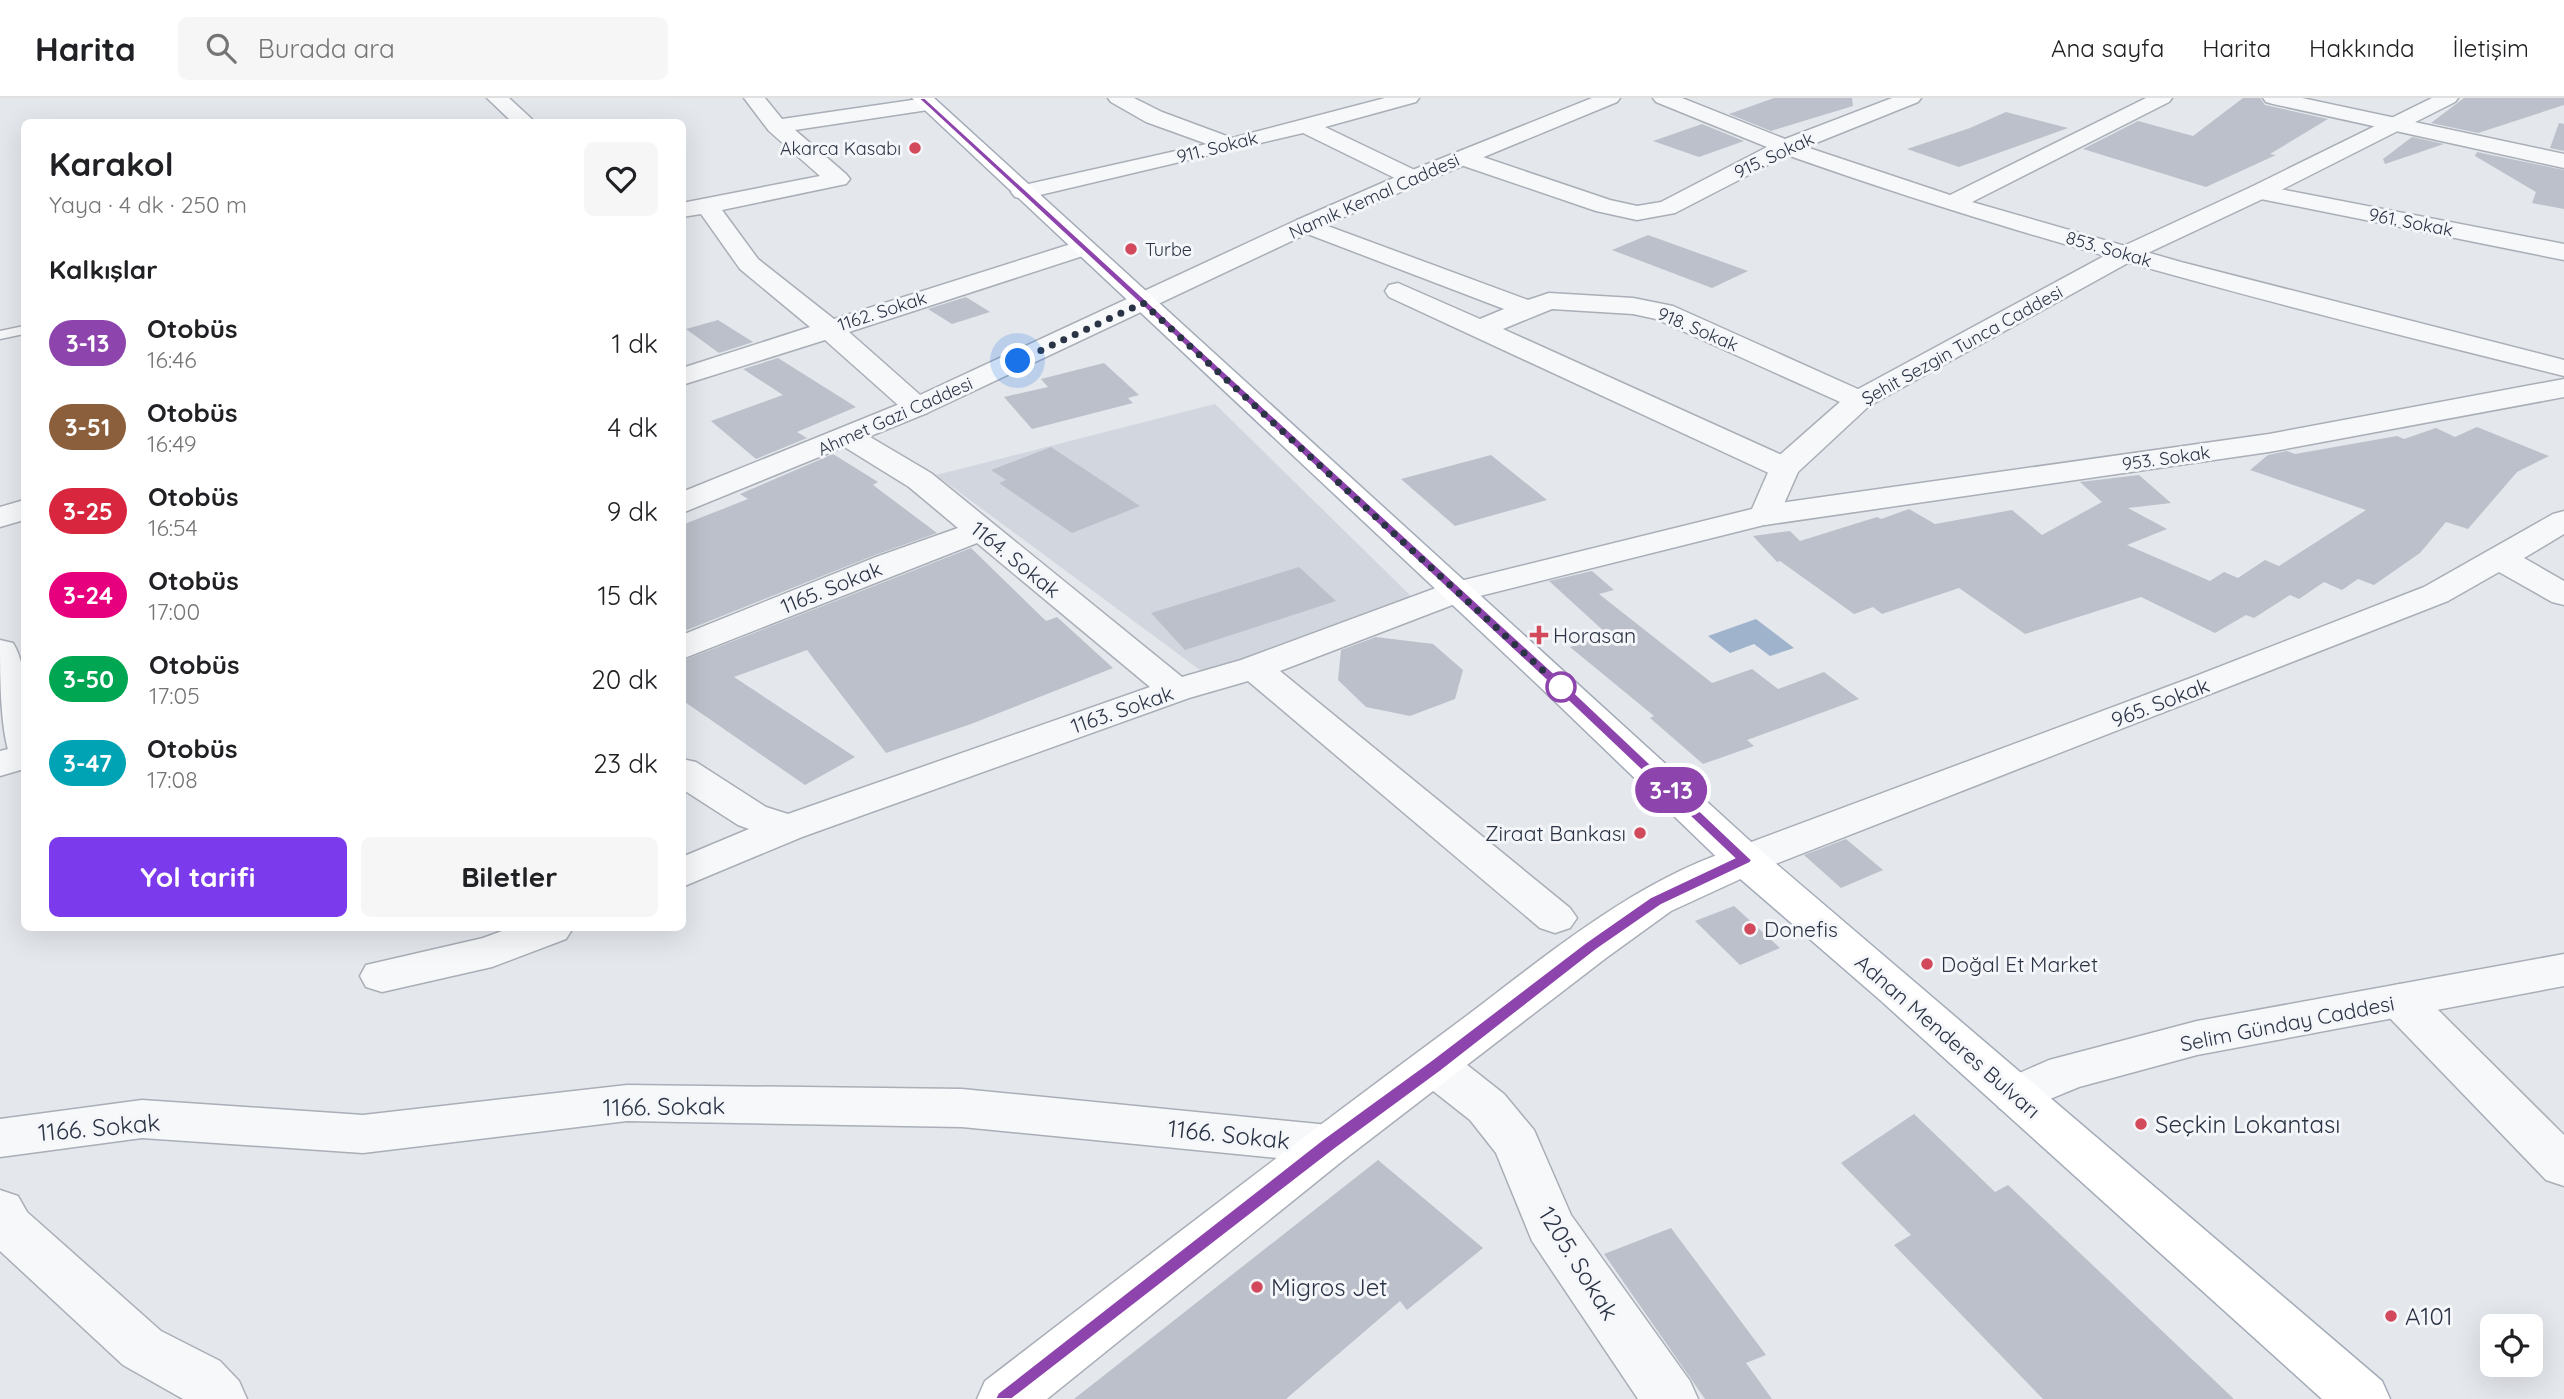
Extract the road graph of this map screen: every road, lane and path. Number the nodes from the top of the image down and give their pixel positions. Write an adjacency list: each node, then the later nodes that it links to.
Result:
1 (497, 98): 12 (street)
2 (754, 98): 15 (street)
3 (1118, 98): 16 (street)
4 (1409, 98): 13 (street, 911. Sokak)
5 (1610, 98): 18 (street, Namık Kemal Caddesi)
6 (1664, 98): 17 (street, 853. Sokak)
7 (1912, 98): 17 (street, 915. Sokak)
8 (2162, 98): 23 (street)
9 (2273, 98): 14 (street)
10 (2448, 98): 14 (street, Şehit Sezgin Tunca Caddesi)
11 (925, 101): 15 (street); 21 (main road, Adnan Menderes Bulvarı)
12 (521, 119)
13 (1304, 125): 16 (street, 911. Sokak); 20 (street)
14 (2390, 125): 19 (street); 22 (street, Şehit Sezgin Tunca Caddesi)
15 (777, 126): 24 (street)
16 (1231, 145): 21 (street, 911. Sokak)
17 (1785, 147): 18 (street, 915. Sokak); 23 (street, 853. Sokak)
18 (1463, 158): 20 (street, Namık Kemal Caddesi)
19 (2564, 161)
20 (1413, 178): 25 (street, Namık Kemal Caddesi)
21 (1024, 192): 26 (main road, Adnan Menderes Bulvarı)
22 (2259, 192): 27 (street, 961. Sokak); 28 (street, Şehit Sezgin Tunca Caddesi)
23 (1952, 203): 28 (street, 853. Sokak)
24 (695, 208): 32 (street)
25 (1306, 225): 30 (street, Namık Kemal Caddesi); 31 (street)
26 (1083, 248): 30 (main road, Adnan Menderes Bulvarı); 32 (street, 1162. Sokak)
27 (2564, 252)
28 (2126, 254): 36 (street, 853. Sokak); 39 (street, Şehit Sezgin Tunca Caddesi)
29 (1398, 291): 33 (street)
30 (1143, 303): 40 (street, Ahmet Gazi Caddesi); 50 (main road, Adnan Menderes Bulvarı)
31 (1527, 309): 33 (street, 918. Sokak); 39 (street, 918. Sokak)
32 (828, 328): 37 (street, 1162. Sokak); 40 (street)
33 (1478, 330): 42 (street)
34 (21, 331): 35 (lane)
35 (0, 335)
36 (2564, 368)
37 (686, 376)
38 (2564, 388): 45 (street, 953. Sokak)
39 (1860, 400): 42 (street, Şehit Sezgin Tunca Caddesi)
40 (917, 407): 41 (street, Ahmet Gazi Caddesi)
41 (849, 437): 43 (street, Ahmet Gazi Caddesi); 48 (street, 1164. Sokak)
42 (1784, 468): 45 (street, Şehit Sezgin Tunca Caddesi)
43 (686, 502)
44 (21, 511): 46 (street)
45 (1765, 515): 50 (street)
46 (0, 517)
47 (2564, 521): 49 (street, 965. Sokak)
48 (982, 530): 52 (street, 1165. Sokak); 55 (street, 1164. Sokak)
49 (2500, 558): 51 (street); 61 (street, 965. Sokak)
50 (1456, 592): 54 (street, 1163. Sokak); 61 (main road, Adnan Menderes Bulvarı)
51 (2564, 595)
52 (686, 646)
53 (0, 651): 56 (street)
54 (1254, 668): 55 (street, 1163. Sokak); 63 (street)
55 (1176, 690): 60 (street, 1163. Sokak)
56 (21, 736)
57 (21, 758): 58 (street)
58 (0, 764)
59 (686, 774): 60 (street)
60 (788, 828): 62 (street, 1163. Sokak)
61 (1745, 860): 68 (main road); 69 (main road, Adnan Menderes Bulvarı)
62 (686, 871)
63 (1555, 918)
64 (544, 931): 66 (street)
65 (2564, 970): 67 (street, Selim Günday Caddesi)
66 (382, 976)
67 (2400, 1000): 69 (street, Selim Günday Caddesi); 72 (street)
68 (1435, 1066): 71 (main road); 76 (street, 1205. Sokak)
69 (2015, 1095): 77 (main road, Adnan Menderes Bulvarı)
70 (0, 1138): 71 (street, 1166. Sokak)
71 (1329, 1144): 75 (main road)
72 (2564, 1166)
73 (0, 1211): 74 (street)
74 (219, 1399)
75 (1005, 1399)
76 (1670, 1399)
77 (2362, 1399)

